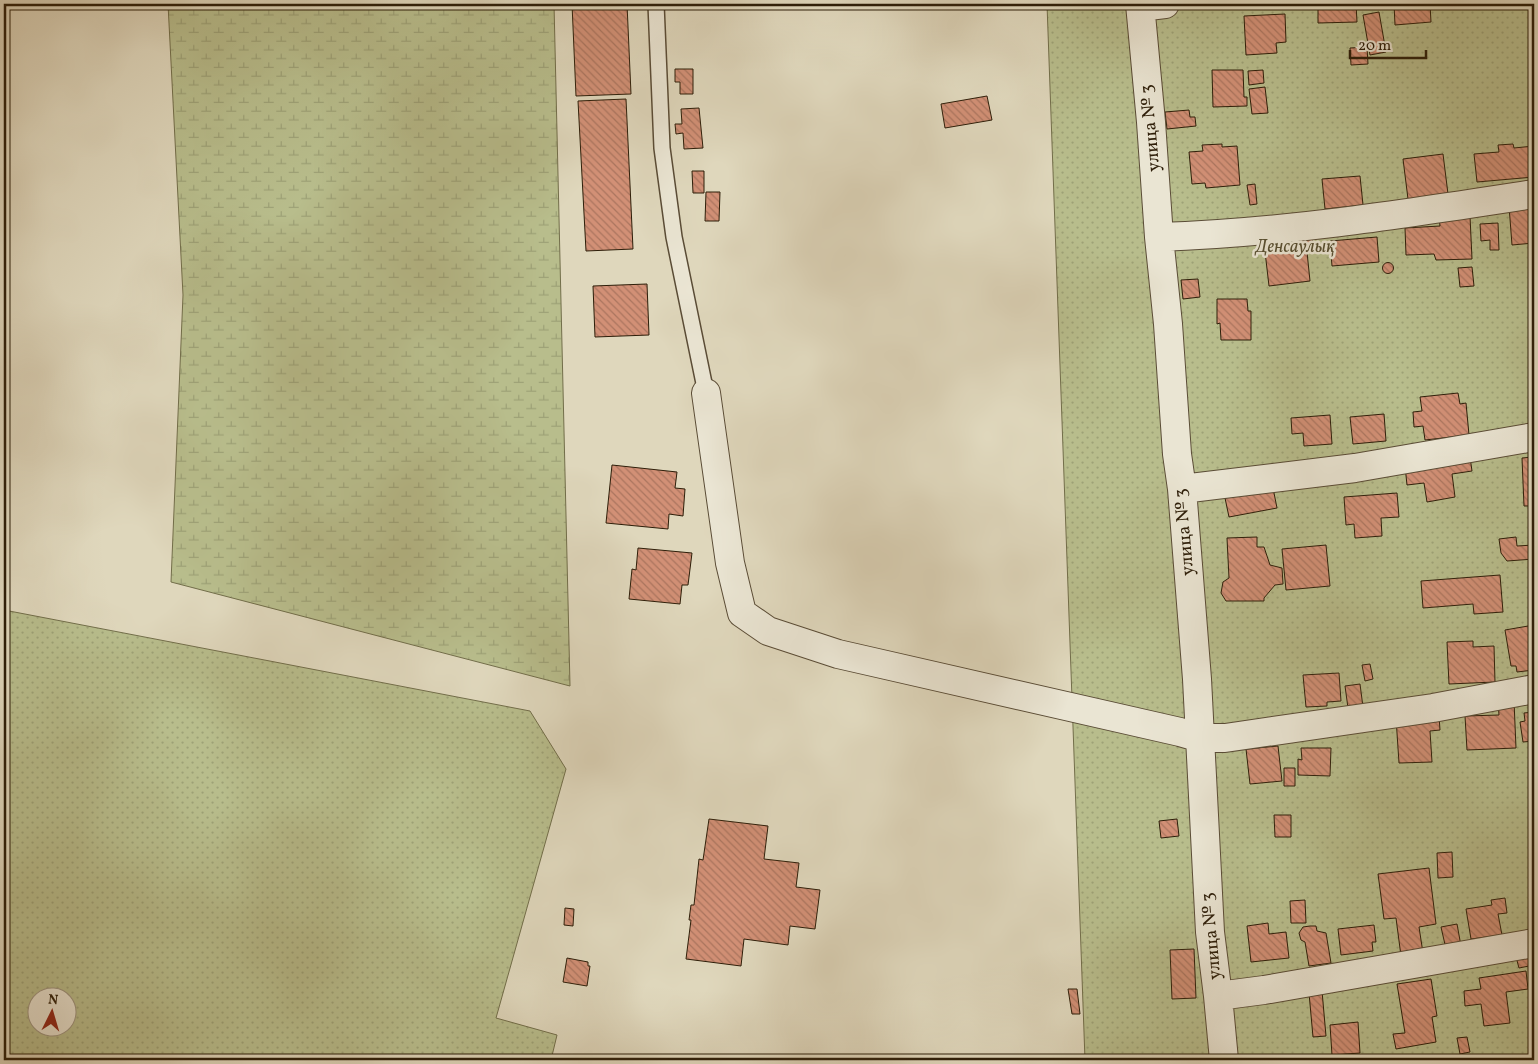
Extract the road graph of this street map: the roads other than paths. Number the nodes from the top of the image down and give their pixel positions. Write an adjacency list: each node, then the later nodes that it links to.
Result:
1 (656, 4): 5 (lane)
2 (1148, 5): 4 (street, улица № 3)
3 (1534, 194): 4 (street)
4 (1159, 237): 7 (street, улица № 3)
5 (706, 392): 9 (street)
6 (1534, 437): 7 (street)
7 (1182, 490): 9 (street, улица № 3)
8 (1534, 689): 9 (street)
9 (1201, 738): 11 (street, улица № 3)
10 (1534, 943): 11 (street)
11 (1218, 996): 12 (street, улица № 3)
12 (1224, 1060)

